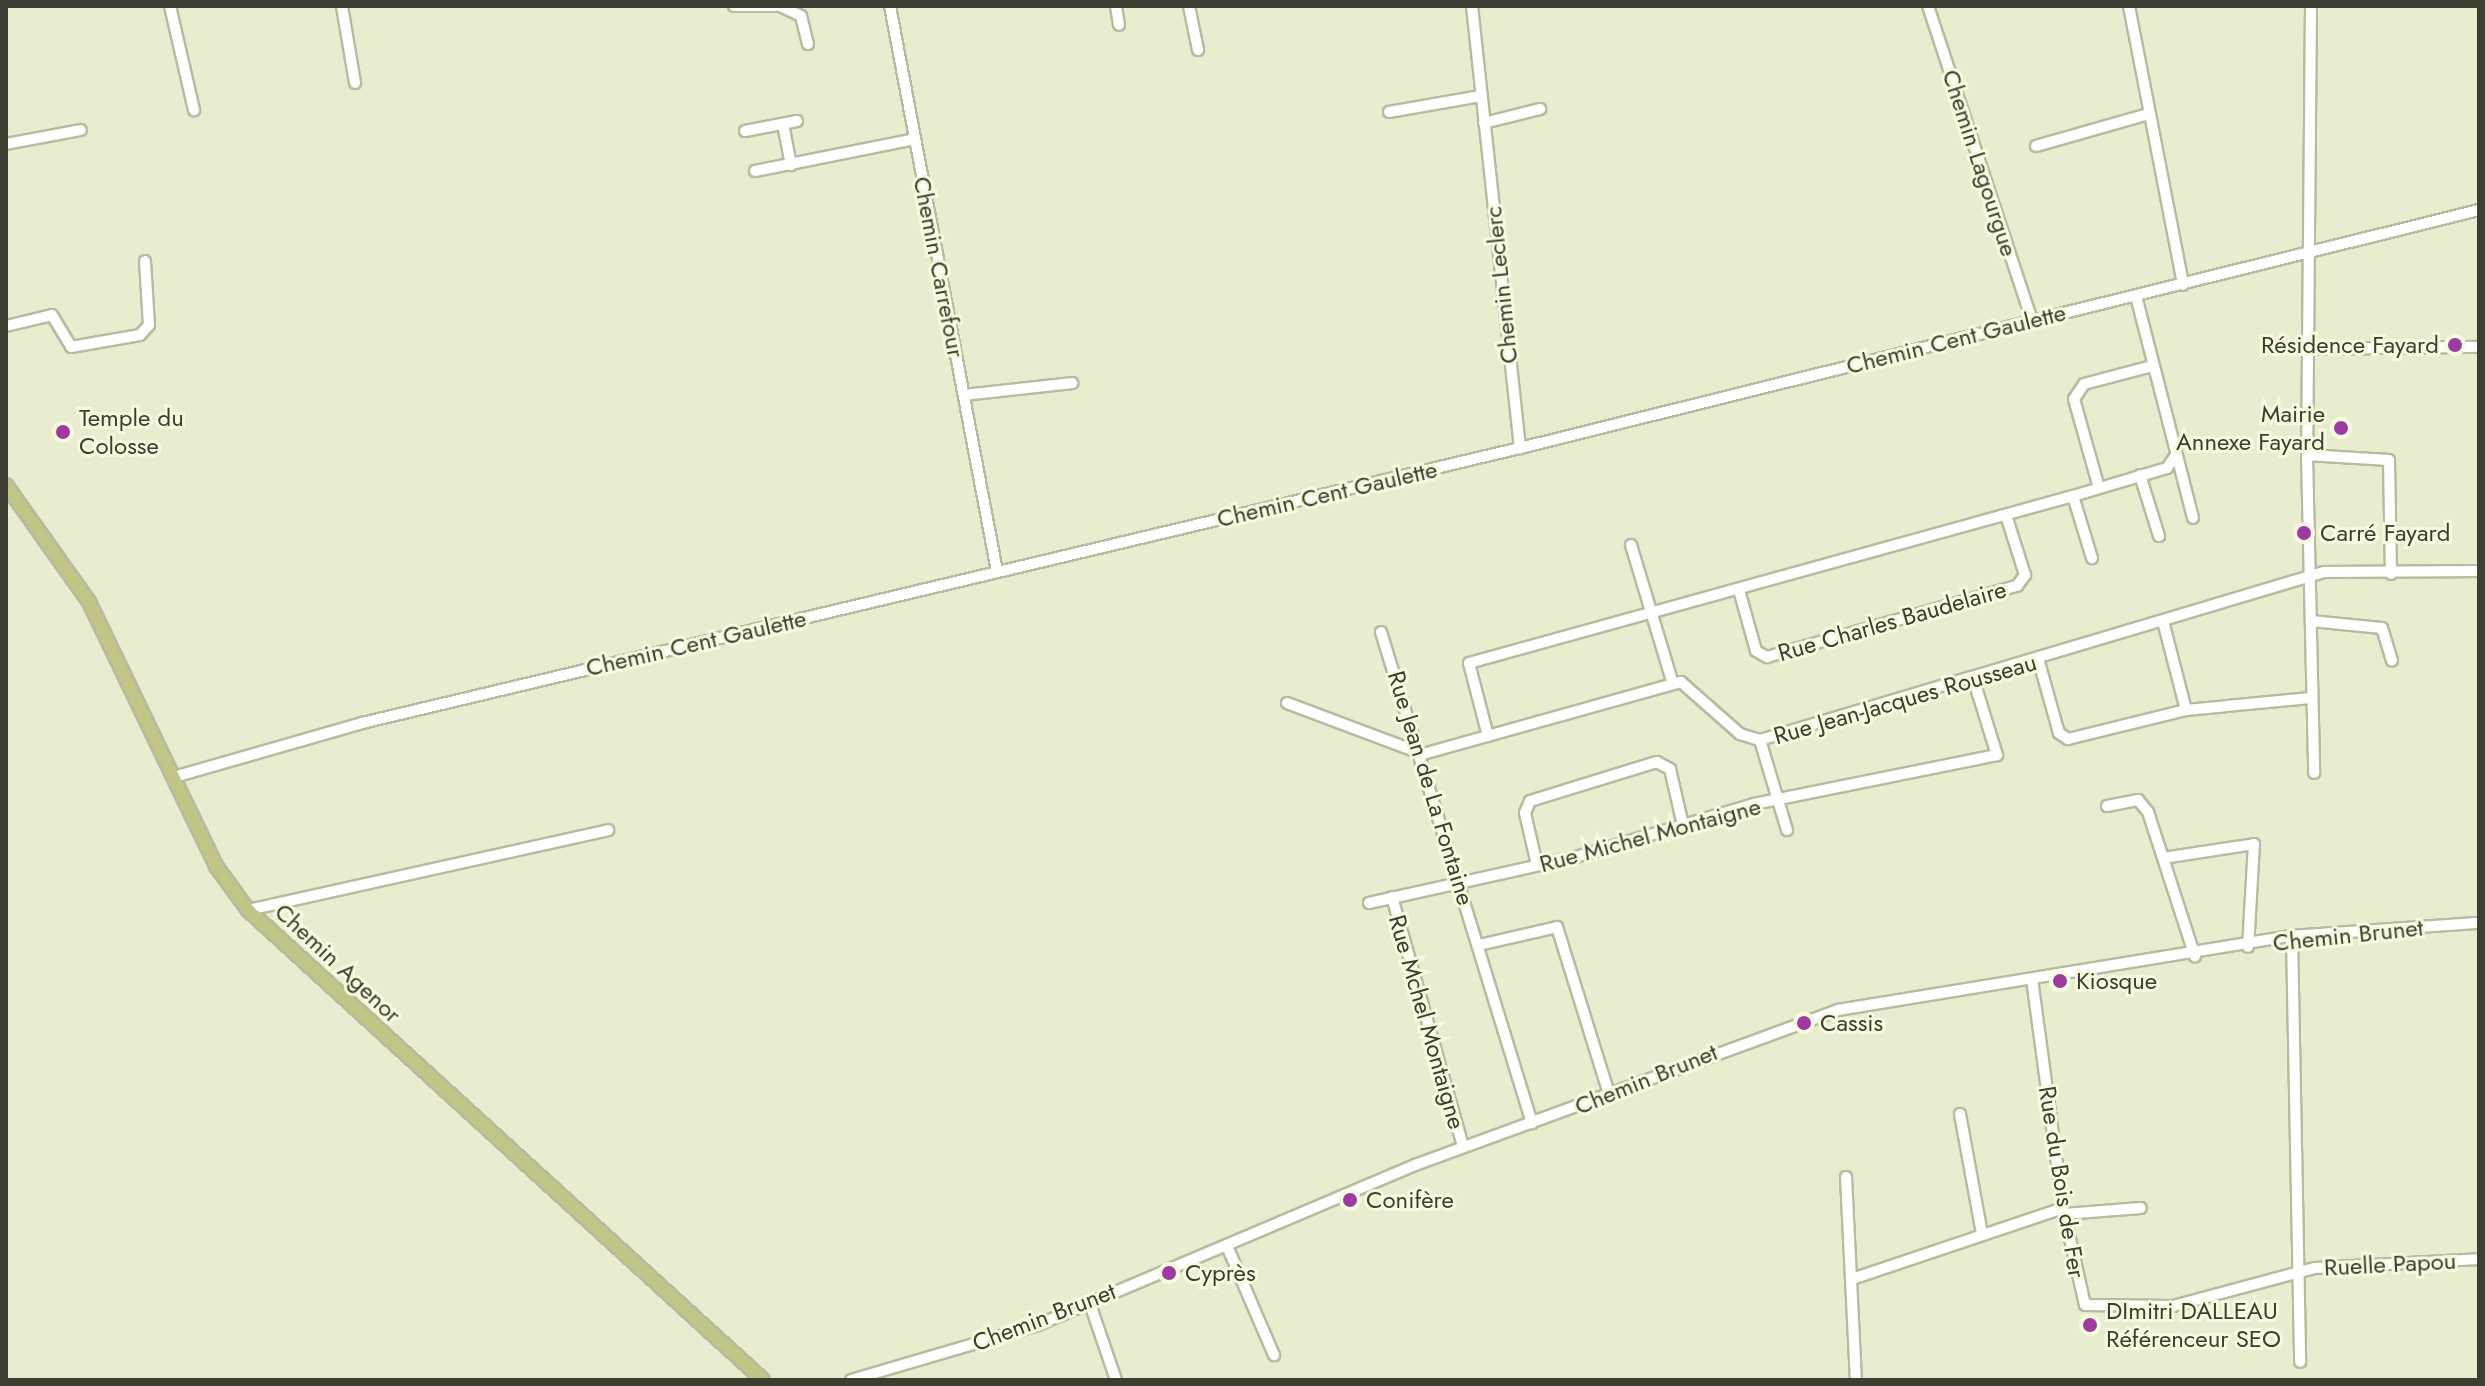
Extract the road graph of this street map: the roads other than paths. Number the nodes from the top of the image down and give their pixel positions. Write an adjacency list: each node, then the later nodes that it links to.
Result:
1 (170, 6): 18 (street)
2 (342, 6): 15 (street)
3 (734, 6): 4 (street)
4 (778, 6): 13 (street)
5 (890, 6): 26 (street, Chemin Carrefour)
6 (1116, 6): 12 (street)
7 (1189, 6): 14 (street)
8 (1472, 6): 16 (street, Chemin Leclerc)
9 (1928, 6): 36 (street, Chemin Lagourgue)
10 (2129, 6): 20 (street)
11 (2311, 6): 32 (street)
12 (1119, 25)
13 (808, 44)
14 (1198, 50)
15 (355, 83)
16 (1481, 96): 19 (street); 22 (street, Chemin Leclerc)
17 (1540, 109): 22 (street)
18 (194, 110)
19 (1389, 112)
20 (2148, 114): 28 (street); 34 (street)
21 (797, 121): 23 (street)
22 (1484, 123): 43 (street, Chemin Leclerc)
23 (783, 124): 25 (street); 29 (street)
24 (81, 130): 27 (street)
25 (745, 131)
26 (915, 139): 29 (street); 42 (street, Chemin Carrefour)
27 (6, 144)
28 (2036, 146)
29 (791, 165): 30 (street)
30 (755, 171)
31 (2479, 210): 32 (street, Chemin Cent Gaulette)
32 (2307, 254): 34 (street, Chemin Cent Gaulette); 39 (street)
33 (145, 261): 37 (street)
34 (2183, 285): 35 (street, Chemin Cent Gaulette)
35 (2136, 296): 36 (street, Chemin Cent Gaulette); 40 (street)
36 (2032, 320): 43 (street, Chemin Cent Gaulette)
37 (6, 326)
38 (2479, 347): 39 (street)
39 (2308, 349): 45 (street)
40 (2152, 366): 44 (street); 48 (street)
41 (1072, 383): 42 (street)
42 (964, 395): 57 (street, Chemin Carrefour)
43 (1520, 448): 57 (street, Chemin Cent Gaulette)
44 (2176, 455): 46 (street); 53 (street)
45 (2307, 455): 59 (street); 60 (street)
46 (2140, 475): 48 (street); 54 (street)
47 (6, 485): 50 (main road, Chemin Agenor)
48 (2099, 488): 49 (street)
49 (2073, 496): 52 (street); 56 (street)
50 (19, 502): 51 (street); 77 (main road, Chemin Agenor)
51 (6, 509)
52 (2006, 515): 61 (street); 61 (street, Rue Charles Baudelaire)
53 (2193, 518)
54 (2159, 536)
55 (1631, 545): 62 (street)
56 (2092, 558)
57 (997, 571): 77 (street, Chemin Cent Gaulette)
58 (2479, 571): 59 (street, Rue Jean-Jacques Rousseau)
59 (2391, 574): 60 (street, Rue Jean-Jacques Rousseau)
60 (2311, 575): 63 (street); 64 (street, Rue Jean-Jacques Rousseau)
61 (1739, 590): 62 (street)
62 (1651, 611): 68 (street); 73 (street)
63 (2311, 621): 66 (street); 70 (street)
64 (2164, 625): 67 (street, Rue Jean-Jacques Rousseau); 72 (street)
65 (1381, 632): 75 (street, Rue Jean de La Fontaine)
66 (2392, 661)
67 (2039, 662): 69 (street, Rue Jean-Jacques Rousseau); 72 (street)
68 (1672, 681): 73 (street); 74 (street, Rue Jean-Jacques Rousseau)
69 (1974, 681): 74 (street, Rue Jean-Jacques Rousseau); 78 (street, Rue Michel Montaigne)
70 (2310, 698): 72 (street); 76 (street)
71 (1287, 703): 75 (street)
72 (2186, 710)
73 (1488, 736): 75 (street)
74 (1760, 740): 78 (street)
75 (1423, 754): 85 (street, Rue Jean de La Fontaine)
76 (2314, 773)
77 (174, 777): 88 (main road, Chemin Agenor)
78 (1780, 803): 80 (street, Rue Michel Montaigne); 82 (street)
79 (2107, 806): 83 (street)
80 (1682, 821): 84 (street, Rue Michel Montaigne); 84 (street)
81 (608, 830): 88 (street)
82 (1787, 830)
83 (2163, 858): 92 (street); 93 (street)
84 (1537, 865): 85 (street, Rue Michel Montaigne)
85 (1460, 879): 86 (street, Rue Michel Montaigne); 91 (street, Rue Jean de La Fontaine)
86 (1392, 897): 87 (street, Rue Michel Montaigne); 98 (street, Rue Mchel Montaigne)
87 (1369, 903)
88 (248, 910): 110 (main road, Chemin Agenor)
89 (2479, 923): 90 (street, Chemin Brunet)
90 (2292, 936): 92 (street, Chemin Brunet); 105 (street)
91 (1479, 945): 95 (street); 97 (street, Rue Jean de La Fontaine)
92 (2248, 947): 93 (street, Chemin Brunet)
93 (2195, 957): 94 (street, Chemin Brunet)
94 (2032, 979): 95 (street, Chemin Brunet); 101 (street, Rue du Bois de Fer)
95 (1609, 1094): 97 (street, Chemin Brunet)
96 (1960, 1114): 102 (street)
97 (1532, 1123): 98 (street, Chemin Brunet)
98 (1463, 1146): 103 (street, Chemin Brunet)
99 (1846, 1177): 106 (street)
100 (2141, 1208): 101 (street)
101 (2063, 1211): 102 (street); 105 (street, Rue du Bois de Fer)
102 (1982, 1234): 106 (street)
103 (1227, 1246): 107 (street, Chemin Brunet); 108 (street)
104 (2479, 1259): 105 (street, Ruelle Papou)
105 (2302, 1271): 109 (street)
106 (1855, 1278): 113 (street)
107 (1089, 1301): 111 (street, Chemin Brunet); 112 (street)
108 (1274, 1355)
109 (2300, 1362)
110 (763, 1380)
111 (851, 1380)
112 (1116, 1380)
113 (1856, 1380)

